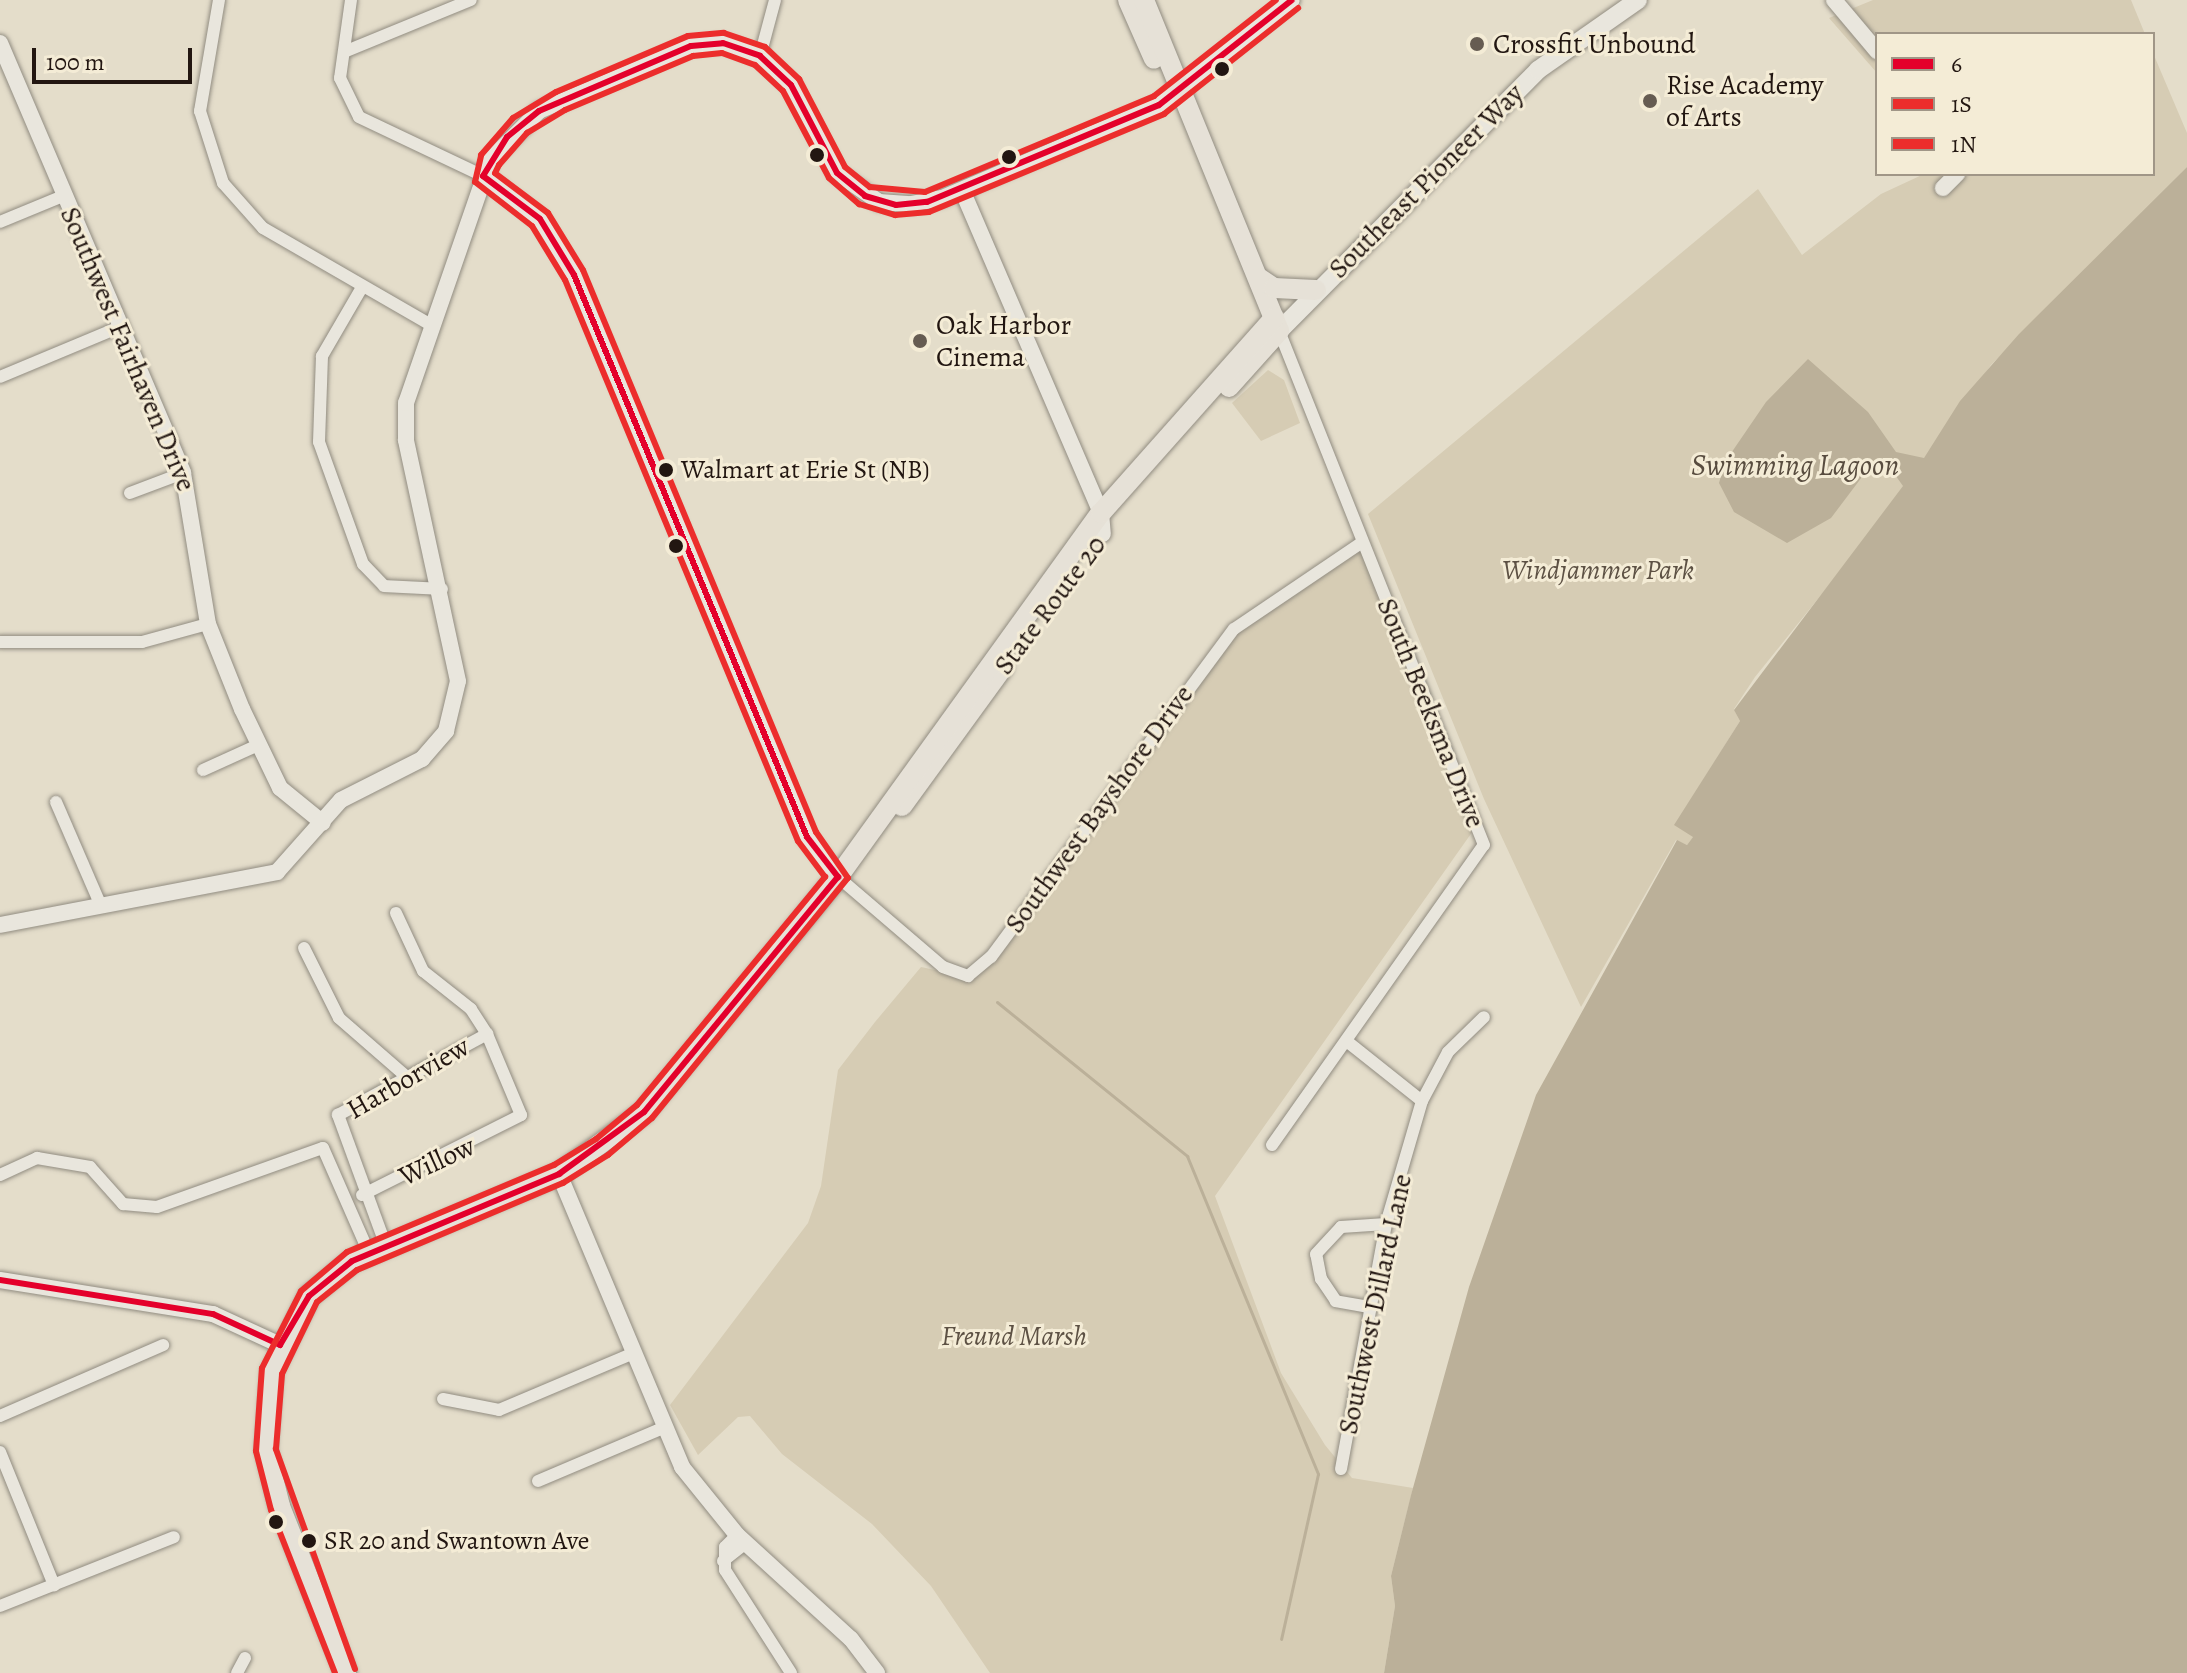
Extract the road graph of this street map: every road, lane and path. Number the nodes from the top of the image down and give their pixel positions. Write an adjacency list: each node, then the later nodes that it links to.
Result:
1 (219, 0): 23 (street)
2 (351, 0): 12 (street)
3 (471, 0): 12 (street)
4 (775, 0): 13 (street)
5 (1128, 0): 15 (main road)
6 (1144, 0): 15 (main road)
7 (1292, 0): 15 (street)
8 (1638, 0): 24 (main road, Southeast Pioneer Way)
9 (1834, 0): 11 (street)
10 (0, 43): 14 (street, Southwest Fairhaven Drive)
11 (1875, 49)
12 (344, 52): 16 (street)
13 (760, 56): 16 (street); 19 (street)
14 (5, 72): 20 (street, Southwest Fairhaven Drive)
15 (1177, 95): 19 (street); 22 (main road); 27 (main road)
16 (483, 176): 25 (street); 41 (street)
17 (1955, 176): 18 (street)
18 (1943, 188)
19 (962, 190): 31 (street)
20 (63, 196): 21 (street); 26 (street, Southwest Fairhaven Drive)
21 (0, 222)
22 (1259, 278): 24 (main road); 27 (main road)
23 (361, 289): 25 (street); 34 (street)
24 (1316, 290): 27 (main road, Southeast Pioneer Way)
25 (433, 326): 34 (street)
26 (117, 328): 28 (street); 29 (street, Southwest Fairhaven Drive)
27 (1272, 329): 31 (main road, State Route 20); 32 (main road, State Route 20); 33 (street, South Beeksma Drive)
28 (0, 377)
29 (183, 473): 30 (street); 35 (street, Southwest Fairhaven Drive)
30 (130, 493)
31 (1101, 513): 32 (street); 41 (main road, State Route 20)
32 (1103, 534): 41 (main road, State Route 20)
33 (1361, 543): 41 (street, Southwest Bayshore Drive); 48 (street, South Beeksma Drive)
34 (442, 589): 40 (street)
35 (208, 624): 36 (street); 37 (street, Southwest Fairhaven Drive)
36 (0, 642)
37 (258, 745): 38 (street); 40 (street, Southwest Fairhaven Drive)
38 (203, 770)
39 (56, 802): 42 (street)
40 (323, 823): 42 (street)
41 (838, 877): 52 (main road, State Route 20)
42 (101, 906): 44 (street)
43 (396, 913): 47 (street)
44 (0, 925)
45 (304, 948): 49 (street)
46 (1484, 1017): 50 (street, Southwest Dillard Lane)
47 (487, 1034): 49 (street, Harborview); 54 (street, Willow)
48 (1349, 1043): 50 (street); 51 (street)
49 (408, 1078): 54 (street, Harborview)
50 (1422, 1101): 55 (street, Southwest Dillard Lane)
51 (1272, 1145)
52 (559, 1174): 56 (main road, State Route 20); 61 (street)
53 (0, 1175): 56 (street)
54 (362, 1195): 56 (street)
55 (1386, 1224): 58 (street, Southwest Dillard Lane); 58 (street)
56 (378, 1250): 60 (main road, State Route 20)
57 (0, 1280): 60 (street)
58 (1369, 1307): 66 (street, Southwest Dillard Lane)
59 (163, 1345): 63 (street)
60 (280, 1345): 74 (main road, State Route 20)
61 (634, 1353): 62 (street); 64 (street)
62 (443, 1399)
63 (0, 1416)
64 (663, 1428): 67 (street); 69 (street)
65 (0, 1452): 70 (street)
66 (1341, 1469)
67 (538, 1481)
68 (174, 1537): 70 (street)
69 (742, 1539): 75 (street); 76 (street)
70 (54, 1585): 71 (street)
71 (0, 1606)
72 (245, 1658): 73 (street)
73 (237, 1673)
74 (346, 1673)
75 (791, 1673)
76 (877, 1673)

